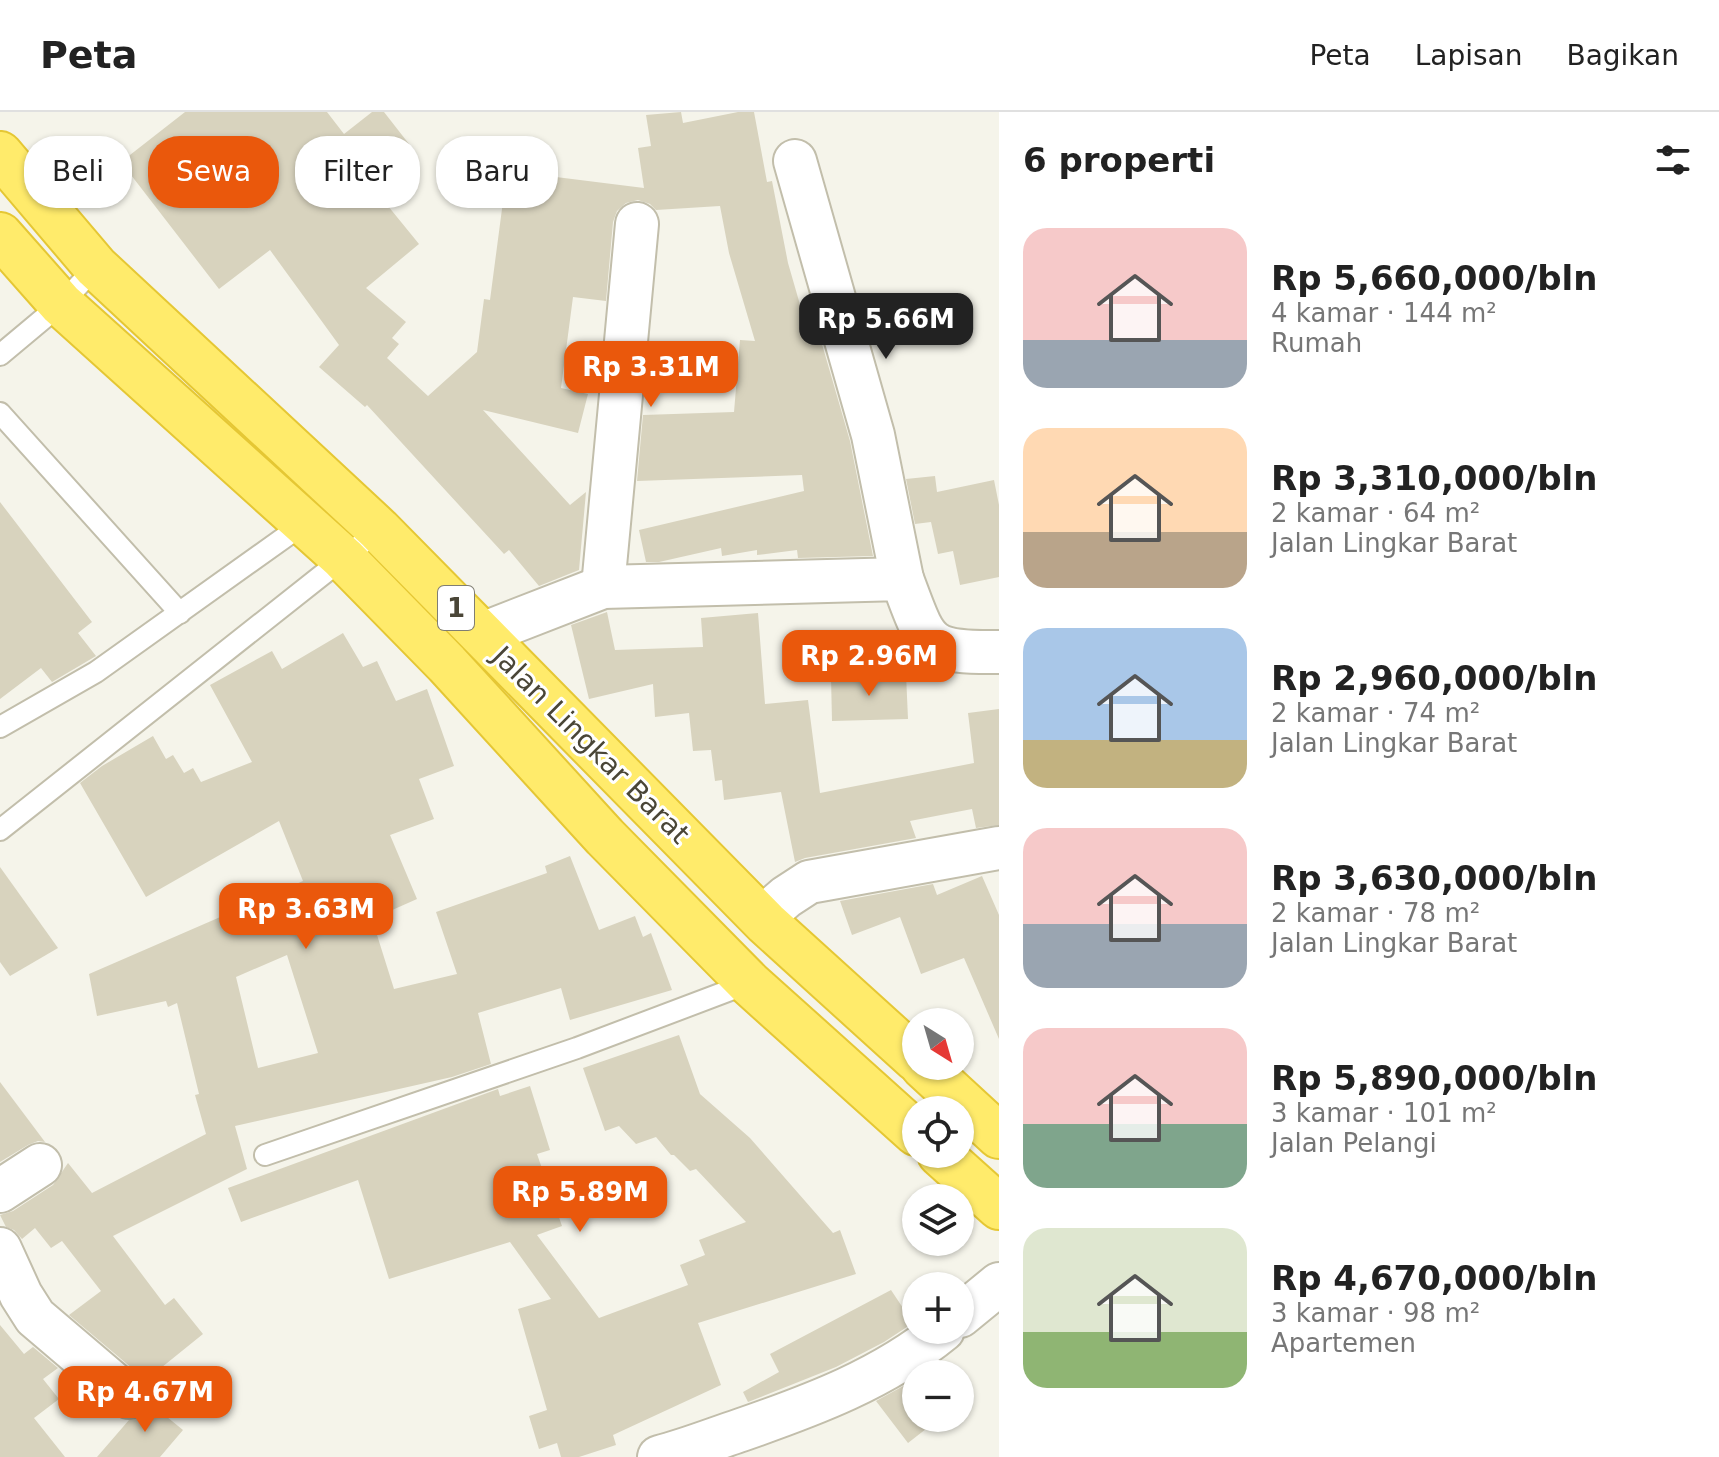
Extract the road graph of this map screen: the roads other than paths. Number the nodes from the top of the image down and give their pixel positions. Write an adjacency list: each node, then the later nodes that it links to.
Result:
1 (0, 154): 5 (highway, Jalan Lingkar Barat / 1)
2 (795, 161): 13 (street)
3 (637, 224): 14 (street)
4 (0, 235): 6 (highway, Jalan Lingkar Barat / 1)
5 (96, 267): 6 (lane); 9 (highway, Jalan Lingkar Barat / 1)
6 (61, 304): 7 (lane); 10 (highway, Jalan Lingkar Barat / 1)
7 (0, 355)
8 (0, 413): 15 (lane)
9 (341, 497): 10 (lane); 11 (highway, Jalan Lingkar Barat / 1)
10 (304, 523): 12 (highway, Jalan Lingkar Barat / 1); 15 (lane)
11 (379, 530): 12 (lane); 16 (highway, Jalan Lingkar Barat / 1)
12 (343, 558): 19 (lane); 22 (highway, Jalan Lingkar Barat / 1)
13 (902, 579): 14 (street); 17 (street)
14 (603, 587): 16 (street)
15 (180, 613): 18 (lane)
16 (482, 634): 21 (highway, Jalan Lingkar Barat / 1)
17 (999, 652)
18 (0, 727)
19 (0, 830)
20 (999, 848): 21 (street)
21 (762, 918): 23 (highway, Jalan Lingkar Barat / 1)
22 (749, 983): 25 (highway, Jalan Lingkar Barat / 1); 27 (lane)
23 (902, 1046)
24 (938, 1080): 26 (highway)
25 (902, 1120)
26 (999, 1136)
27 (265, 1155)
28 (40, 1165): 30 (street)
29 (956, 1168): 31 (highway)
30 (0, 1191)
31 (999, 1207)
32 (0, 1249): 36 (street)
33 (999, 1284): 34 (street)
34 (974, 1305)
35 (924, 1344): 37 (street)
36 (129, 1397)
37 (665, 1456)

